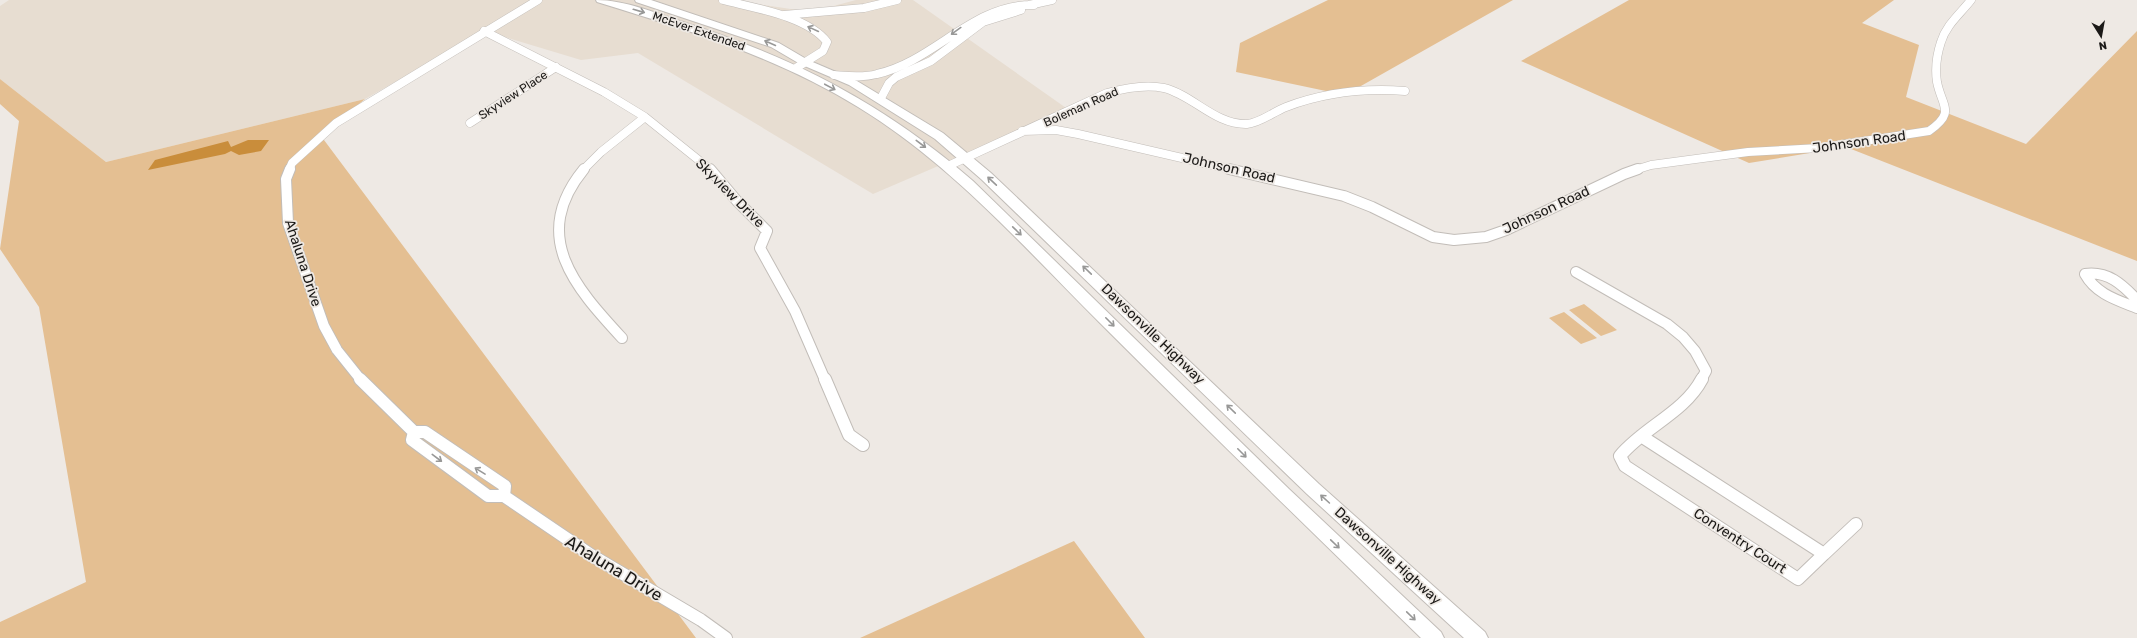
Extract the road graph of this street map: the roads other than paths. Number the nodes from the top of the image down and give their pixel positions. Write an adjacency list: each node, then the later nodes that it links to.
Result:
1 (538, 0): 12 (street, Ahaluna Drive)
2 (601, 0): 14 (main road, McEver Extended, one-way to 14)
3 (640, 0): 14 (main road, Dawsonville Highway, one-way to 3)
4 (723, 0): 9 (street)
5 (897, 0): 9 (street)
6 (1052, 0): 8 (street)
7 (1971, 0): 22 (street, Johnson Road)
8 (1007, 10): 10 (street); 11 (street)
9 (781, 15): 14 (street, one-way to 9)
10 (971, 21): 11 (street); 13 (street, one-way to 13)
11 (980, 24): 16 (street)
12 (484, 31): 15 (street, Skyview Drive); 29 (street, Ahaluna Drive)
13 (903, 64): 16 (street); 17 (street)
14 (800, 65): 17 (main road, Dawsonville Highway); 24 (main road, Dawsonville Highway, one-way to 24)
15 (556, 67): 20 (street, Skyview Drive); 21 (street, Skyview Place)
16 (914, 69): 19 (street)
17 (834, 75): 19 (main road, Dawsonville Highway)
18 (1405, 91): 22 (street, Boleman Road)
19 (881, 98): 23 (main road, Dawsonville Highway)
20 (645, 117): 28 (street); 31 (street, Skyview Drive)
21 (470, 123)
22 (1022, 131): 23 (street, Boleman Road)
23 (966, 157): 24 (street, Boleman Road); 37 (main road, Dawsonville Highway, one-way to 23)
24 (948, 166): 36 (main road, Dawsonville Highway, one-way to 36)
25 (1576, 272): 30 (street, Conventry Court)
26 (2137, 300): 27 (street)
27 (2137, 308)
28 (622, 338)
29 (414, 432): 32 (street, Ahaluna Drive, one-way to 29); 32 (street, Ahaluna Drive, one-way to 32)
30 (1641, 436): 34 (street); 34 (street, Conventry Court)
31 (863, 445)
32 (504, 496): 35 (street, Ahaluna Drive)
33 (1856, 524): 34 (street)
34 (1824, 554)
35 (726, 638)
36 (1434, 638)
37 (1478, 638)

